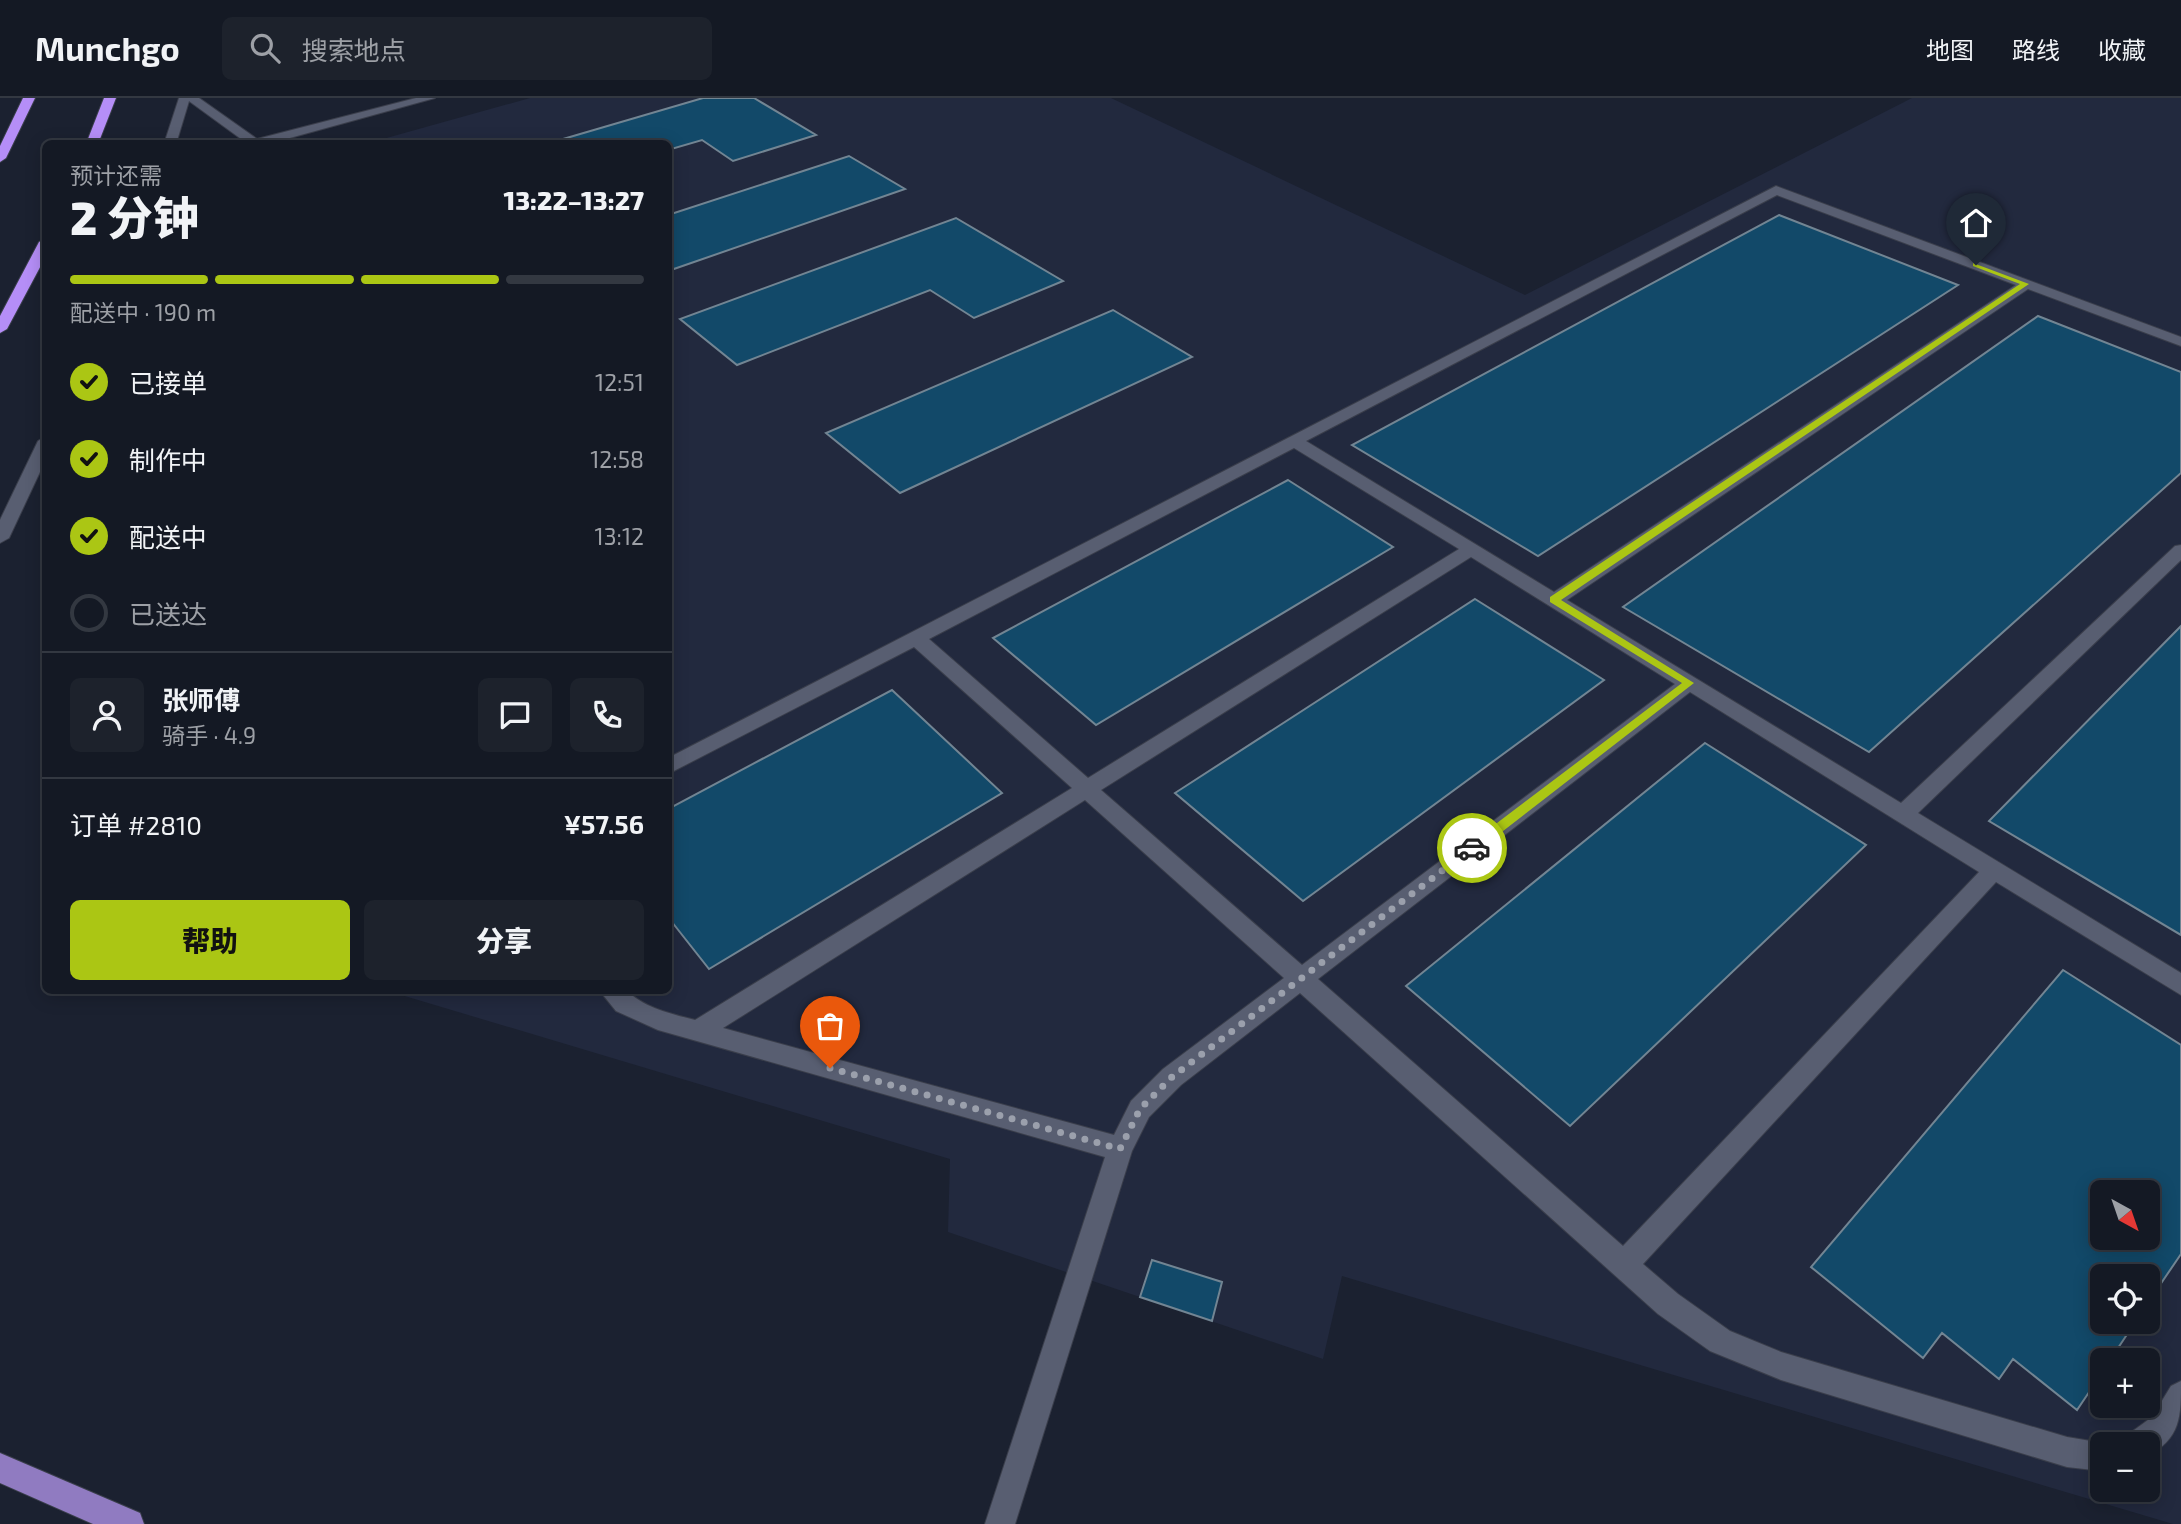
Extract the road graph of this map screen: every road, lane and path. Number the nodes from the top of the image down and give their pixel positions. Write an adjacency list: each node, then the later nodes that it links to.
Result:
1 (29, 98): 10 (highway)
2 (110, 98): 6 (highway)
3 (185, 98): 7 (street)
4 (192, 98): 8 (street)
5 (429, 98): 9 (street)
6 (94, 140)
7 (171, 140)
8 (252, 140)
9 (268, 140)
10 (0, 158)
11 (42, 249): 13 (highway)
12 (2026, 284): 14 (street); 15 (street); 20 (street)
13 (0, 328)
14 (2181, 342)
15 (1295, 441): 18 (street); 21 (street)
16 (42, 449): 17 (street)
17 (0, 538)
18 (1472, 549): 20 (street); 24 (street)
19 (2181, 550): 25 (street)
20 (1554, 600): 22 (street)
21 (916, 638): 23 (street); 24 (street)
22 (1689, 683): 25 (street); 27 (street)
23 (672, 765)
24 (1087, 789): 27 (street); 30 (street)
25 (1903, 814): 26 (street)
26 (1994, 870): 28 (street); 32 (street)
27 (1301, 979): 31 (street); 32 (street)
28 (2181, 985)
29 (614, 994): 30 (street)
30 (698, 1031): 31 (street)
31 (1120, 1149): 38 (street)
32 (1623, 1265): 35 (street)
33 (2181, 1396): 34 (street)
34 (2156, 1432)
35 (2090, 1455)
36 (0, 1468): 37 (main road)
37 (129, 1524)
38 (1000, 1524)

